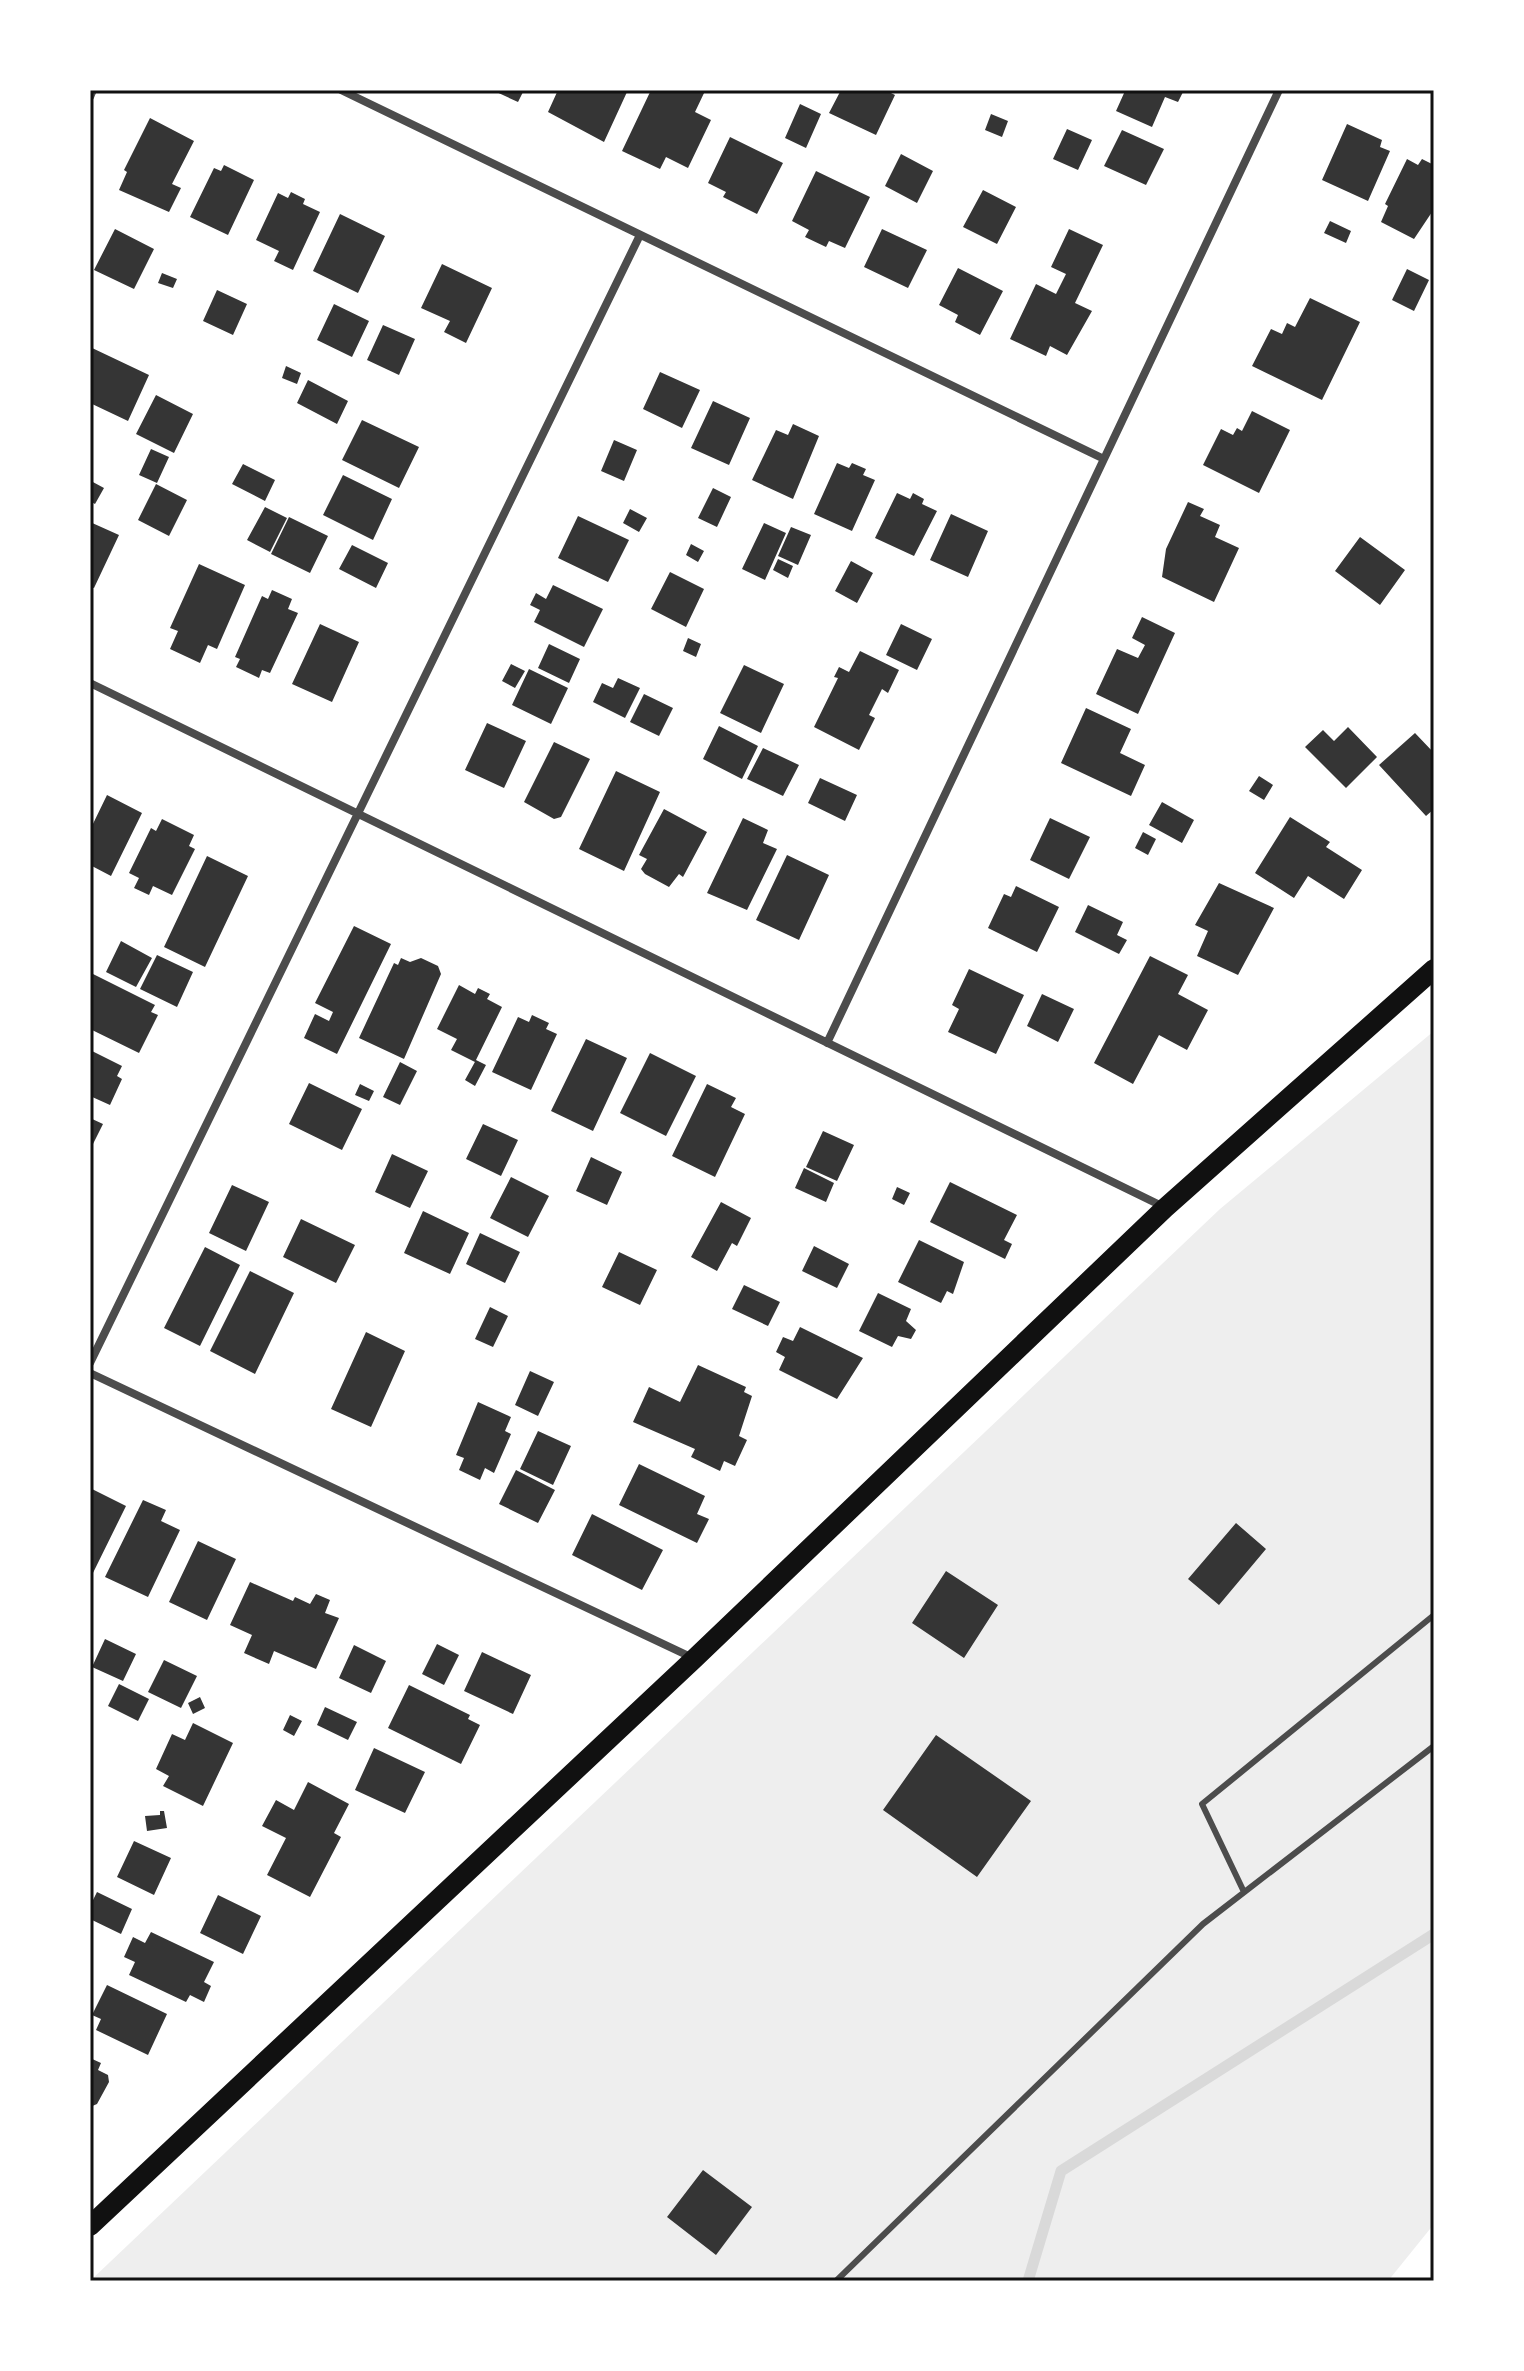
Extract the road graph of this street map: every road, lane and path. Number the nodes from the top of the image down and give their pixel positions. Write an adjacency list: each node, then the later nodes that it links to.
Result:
1 (93, 90): 4 (street)
2 (341, 90): 5 (street)
3 (1279, 90): 6 (street)
4 (90, 97)
5 (640, 235): 6 (street); 8 (street)
6 (1104, 459): 10 (street)
7 (90, 683): 8 (street)
8 (358, 814): 10 (street); 12 (street)
9 (1434, 969): 11 (main road)
10 (827, 1043): 11 (street)
11 (1165, 1208): 15 (main road)
12 (90, 1363)
13 (90, 1373): 15 (street)
14 (1434, 1615): 17 (lane)
15 (694, 1659): 18 (main road)
16 (1434, 1746): 17 (lane)
17 (1244, 1892): 19 (lane)
18 (90, 2226)
19 (836, 2281)

